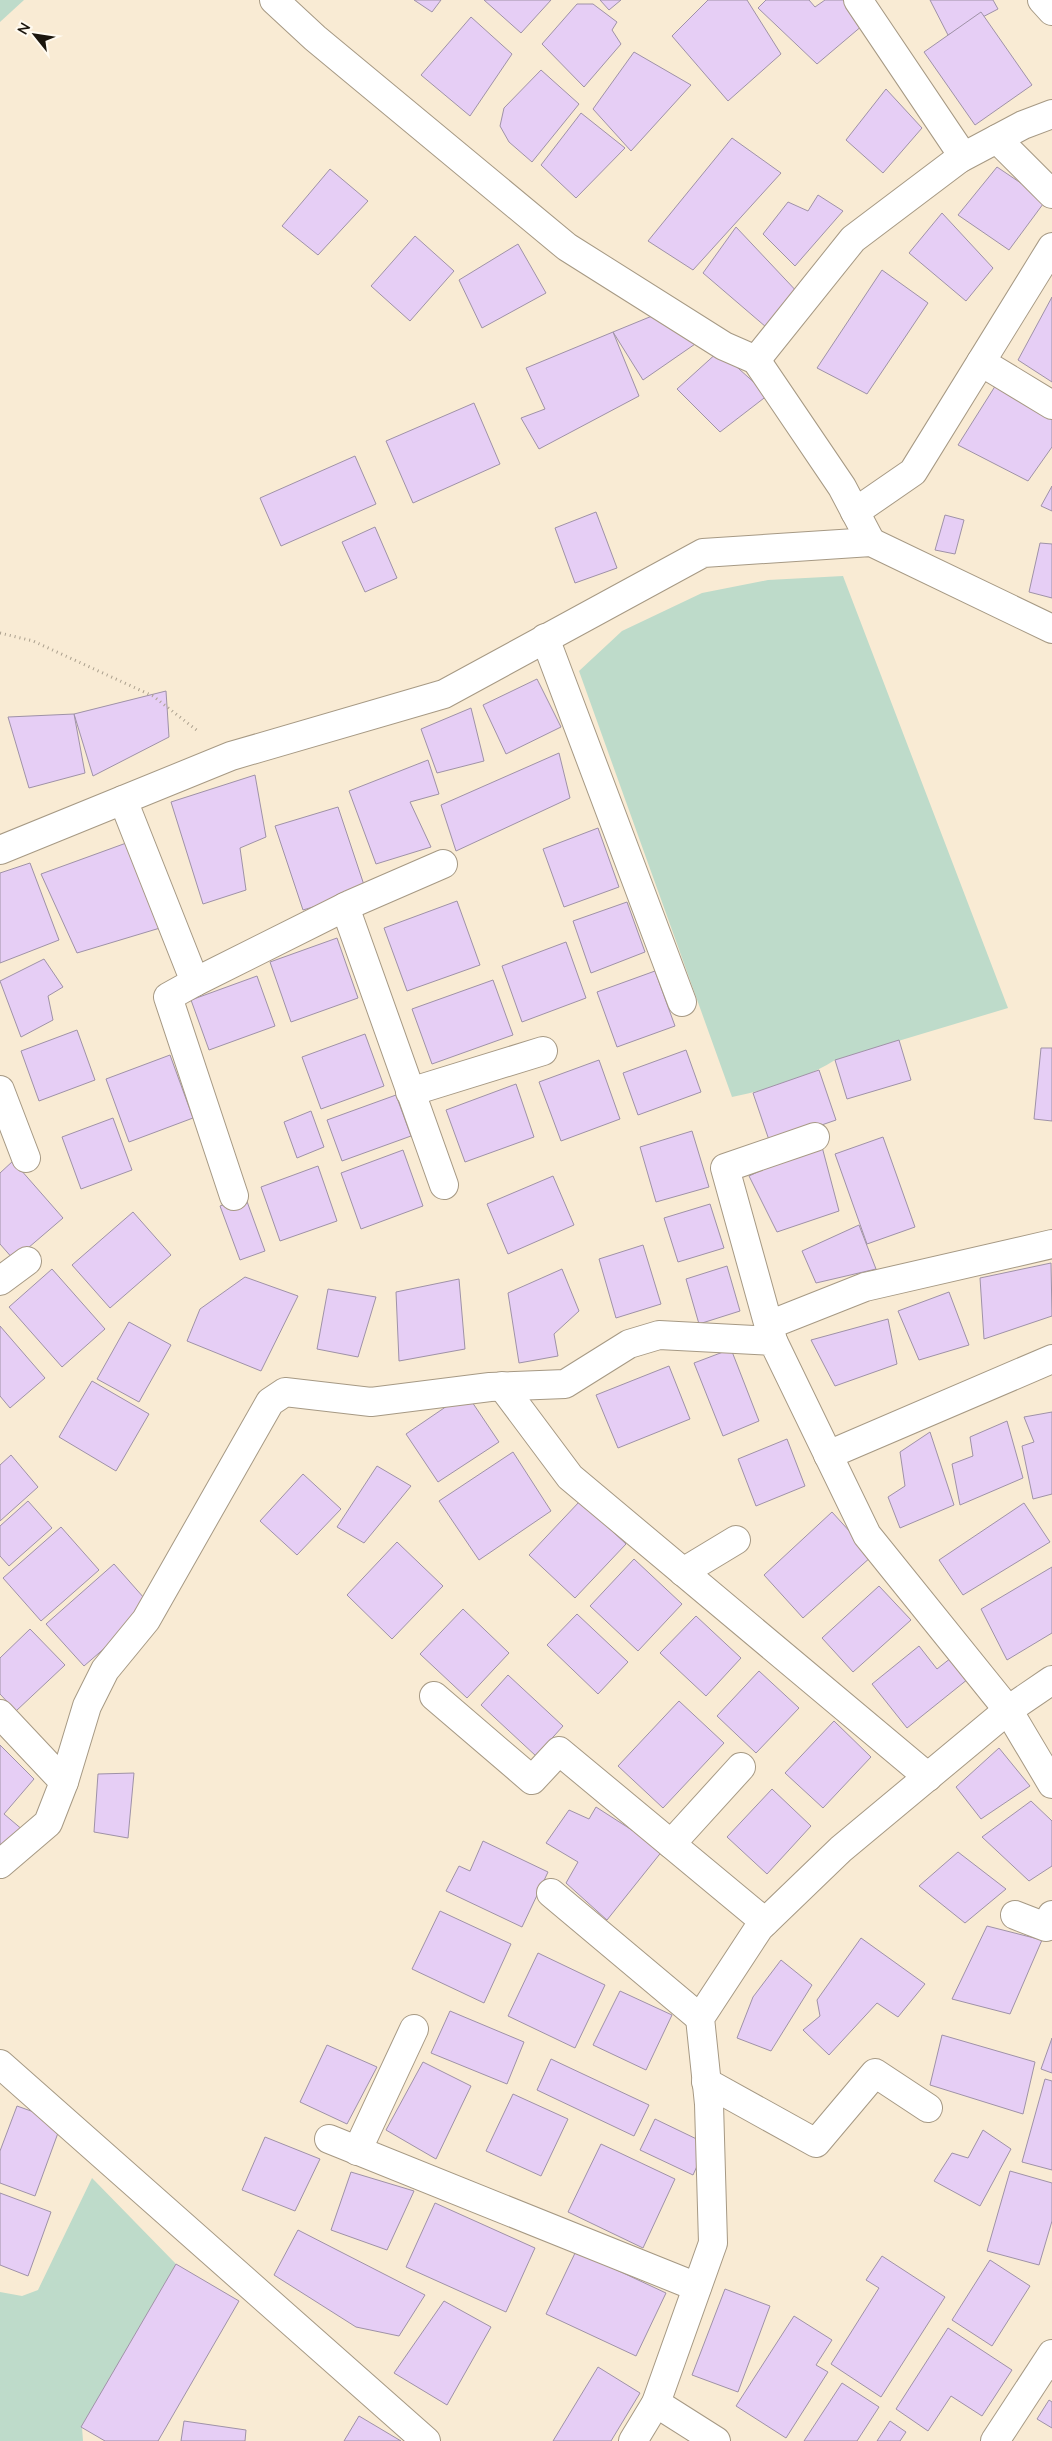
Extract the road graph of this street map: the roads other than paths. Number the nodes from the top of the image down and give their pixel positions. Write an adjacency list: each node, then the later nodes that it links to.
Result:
1 (274, 0): 10 (street)
2 (858, 0): 7 (street)
3 (1042, 0): 4 (street)
4 (1052, 11)
5 (1052, 114): 6 (street)
6 (997, 139): 7 (street); 8 (street)
7 (959, 159): 10 (street)
8 (1052, 194)
9 (1052, 247): 11 (street)
10 (756, 360): 13 (street)
11 (981, 362): 12 (street); 13 (street)
12 (1052, 405)
13 (855, 512): 14 (street)
14 (871, 542): 15 (street); 16 (street)
15 (1052, 629)
16 (545, 638): 17 (street); 22 (street)
17 (123, 800): 18 (street); 21 (street)
18 (0, 850)
19 (443, 864): 20 (street)
20 (345, 907): 21 (street); 25 (street)
21 (196, 982): 29 (street)
22 (682, 1002)
23 (543, 1052): 25 (street)
24 (0, 1090): 27 (street)
25 (410, 1092): 28 (street)
26 (816, 1137): 33 (street)
27 (26, 1158)
28 (444, 1185)
29 (234, 1196)
30 (1052, 1244): 33 (street)
31 (27, 1260): 32 (street)
32 (0, 1282)
33 (771, 1333): 35 (street); 36 (street)
34 (1051, 1362): 36 (street)
35 (502, 1386): 38 (street); 45 (street)
36 (828, 1456): 41 (street)
37 (736, 1540): 38 (street)
38 (683, 1572): 44 (street)
39 (1052, 1680): 41 (street)
40 (434, 1696): 47 (street)
41 (1008, 1710): 44 (street); 46 (street)
42 (0, 1714): 45 (street)
43 (741, 1767): 47 (street)
44 (928, 1777): 52 (street)
45 (64, 1782): 48 (street)
46 (1052, 1784)
47 (671, 1844): 52 (street)
48 (0, 1864)
49 (550, 1893): 53 (street)
50 (1015, 1915): 51 (street)
51 (1052, 1915)
52 (765, 1922): 53 (street)
53 (700, 2018): 56 (street)
54 (414, 2029): 59 (street)
55 (0, 2064): 63 (street)
56 (706, 2082): 57 (street); 60 (street)
57 (928, 2108)
58 (329, 2139): 59 (street)
59 (356, 2151): 60 (street)
60 (697, 2287): 62 (street)
61 (1052, 2354): 66 (street)
62 (656, 2403): 64 (street); 65 (street)
63 (426, 2441)
64 (632, 2441)
65 (716, 2441)
66 (995, 2441)

